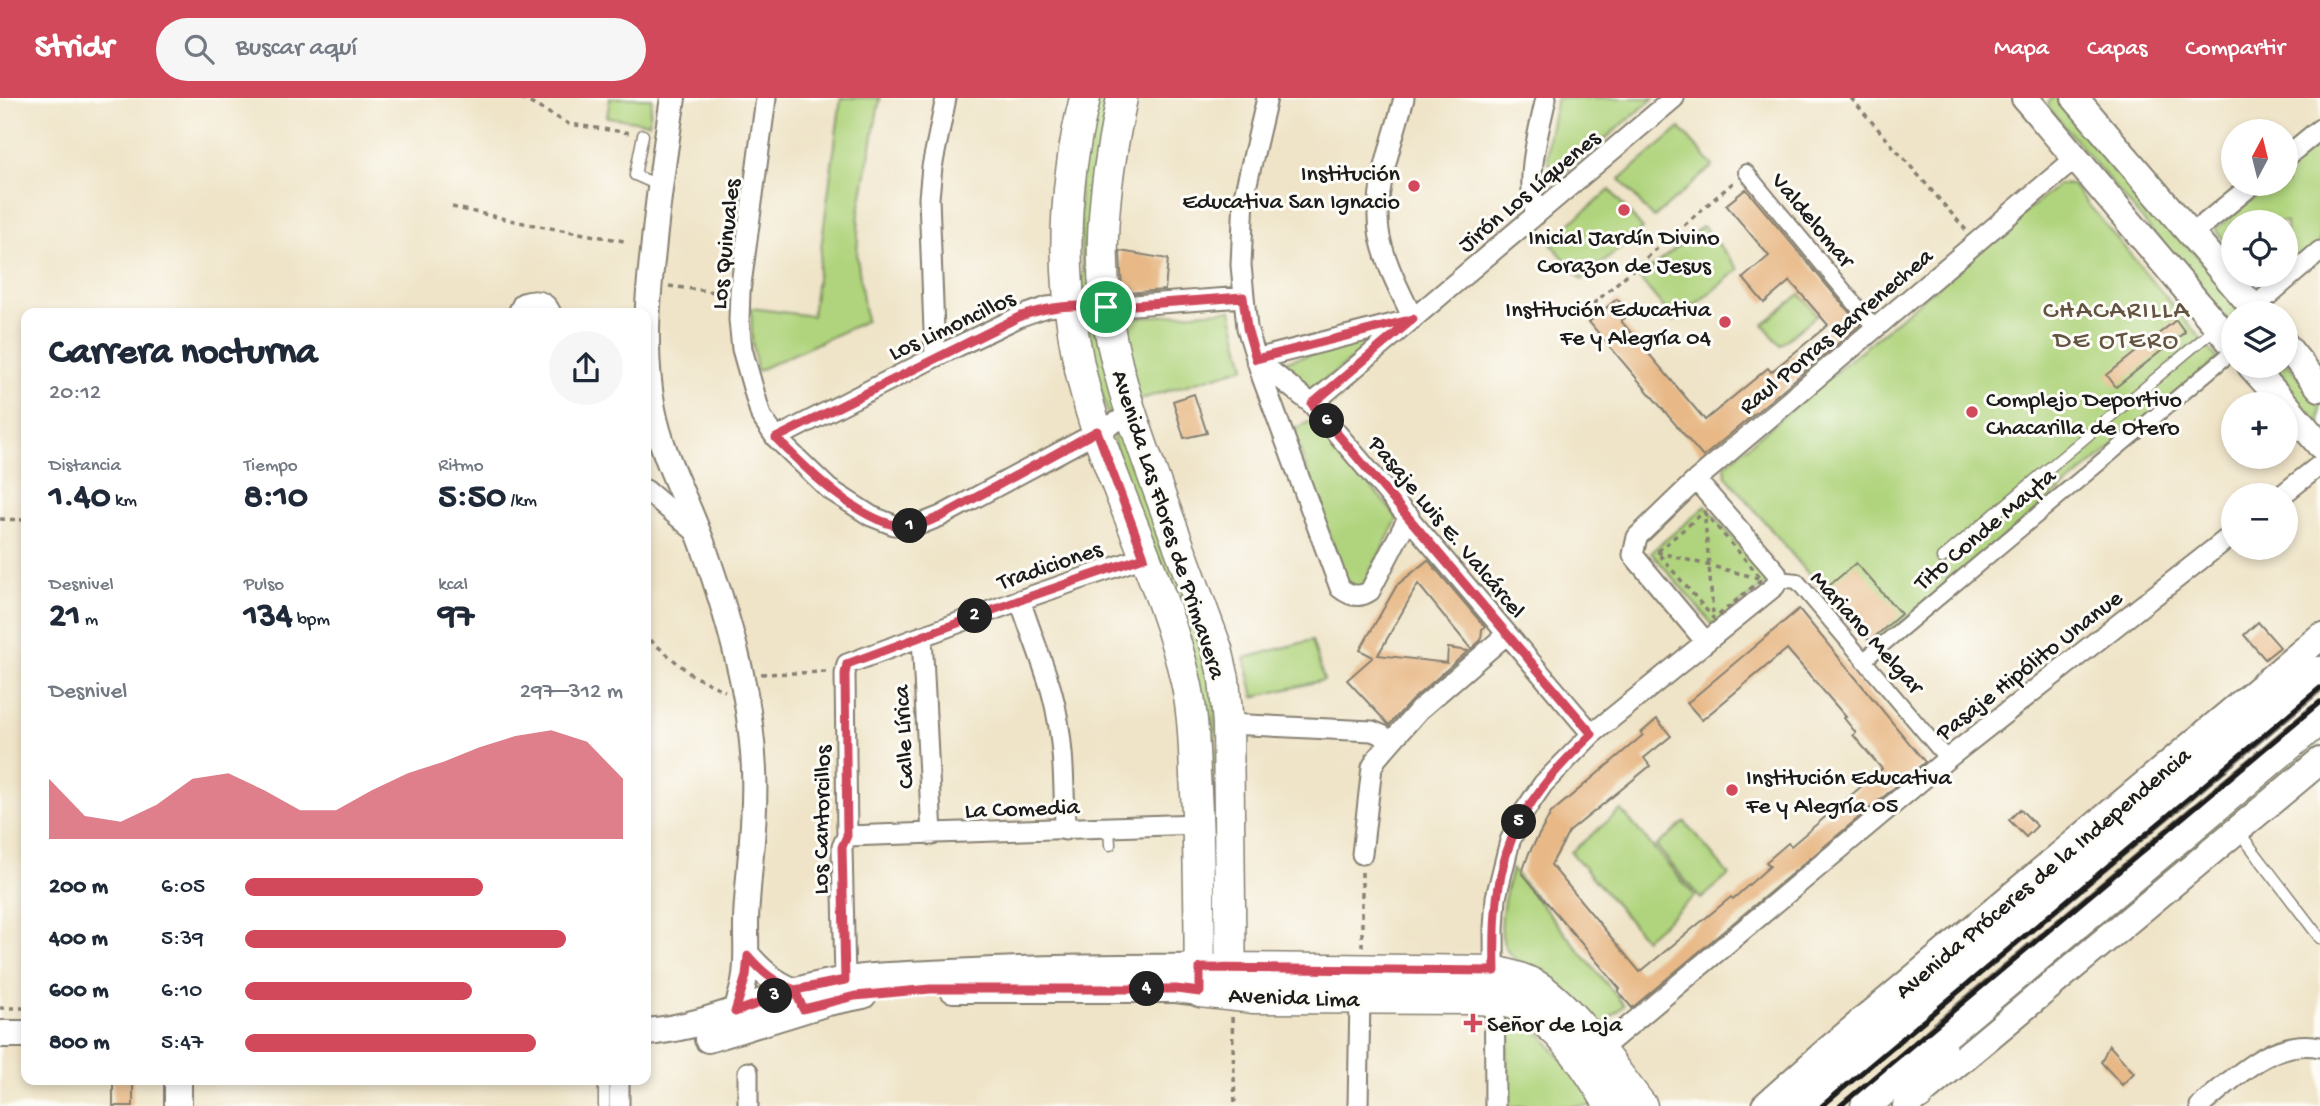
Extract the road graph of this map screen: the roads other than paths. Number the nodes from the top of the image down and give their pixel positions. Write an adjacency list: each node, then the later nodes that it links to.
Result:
1 (673, 98): 17 (street)
2 (766, 98): 46 (street, Los Quinuales)
3 (946, 98): 34 (street)
4 (1085, 98): 25 (main road, Avenida Las Flores de Primavera)
5 (1122, 98): 26 (main road, Avenida Las Flores de Primavera)
6 (1267, 98): 22 (street)
7 (1404, 98): 30 (street)
8 (1546, 98): 19 (street)
9 (1674, 98): 19 (street, Jirón Los Líquenes)
10 (2075, 98): 20 (main road)
11 (2030, 100): 15 (main road)
12 (2320, 129): 14 (street)
13 (643, 135): 17 (lane)
14 (2298, 147)
15 (2076, 158): 31 (street, Raul Porras Barrenechea); 32 (main road)
16 (1745, 172): 31 (street, Valdelomar)
17 (660, 186): 29 (street)
18 (2238, 196): 20 (street)
19 (1536, 215): 30 (street, Jirón Los Líquenes)
20 (2192, 234): 23 (main road)
21 (2320, 251): 24 (street)
22 (1243, 297): 26 (street, Los Limoncillos); 35 (street)
23 (2248, 301)
24 (2266, 301)
25 (1069, 305): 26 (street, Los Limoncillos); 34 (street, Los Limoncillos); 45 (main road, Avenida Las Flores de Primavera)
26 (1106, 307): 43 (main road, Avenida Las Flores de Primavera)
27 (520, 308): 28 (street)
28 (547, 308)
29 (647, 308)
30 (1413, 319): 35 (street, Jirón Los Líquenes); 42 (street, Jirón Los Líquenes)
31 (1875, 328): 49 (street, Raul Porras Barrenechea)
32 (2221, 331)
33 (2221, 339): 56 (lane)
34 (935, 357): 46 (street, Los Limoncillos)
35 (1256, 359): 42 (street, Pasaje Luis E. Valcárcel); 52 (street)
36 (2221, 361): 63 (street, Tito Conde Mayta)
37 (2298, 361): 39 (main road)
38 (2261, 378): 41 (main road)
39 (2320, 388)
40 (651, 392): 53 (street)
41 (2274, 392)
42 (1312, 404): 52 (street, Pasaje Luis E. Valcárcel)
43 (1131, 414): 45 (street, Los Quinuales); 67 (main road, Avenida Las Flores de Primavera)
44 (2298, 420): 47 (main road)
45 (1097, 431): 46 (street, Los Quinuales); 55 (main road, Avenida Las Flores de Primavera)
46 (776, 438)
47 (2320, 445)
48 (2320, 465): 50 (street)
49 (1696, 480): 57 (street, Mariano Melgar); 62 (street, Raul Porras Barrenechea)
50 (2297, 483)
51 (651, 494): 53 (street)
52 (1409, 516): 59 (street, Pasaje Luis E. Valcárcel)
53 (699, 534): 79 (street)
54 (2221, 543): 70 (street, Pasaje Hipólito Unanue)
55 (1144, 557): 58 (street, Tradiciones); 72 (main road, Avenida Las Flores de Primavera)
56 (1942, 558)
57 (1770, 579): 62 (street); 63 (street, Mariano Melgar)
58 (1020, 600): 60 (street, Tradiciones); 74 (street)
59 (1507, 634): 68 (street, Pasaje Luis E. Valcárcel); 69 (street)
60 (922, 636): 64 (street, Tradiciones); 75 (street, Calle Lírica)
61 (2320, 638): 88 (main road, Avenida Próceres de la Independencia)
62 (1705, 641): 68 (street)
63 (1863, 661): 70 (street, Mariano Melgar)
64 (850, 662): 76 (street, Los Cantorcillos)
65 (2320, 671): 87 (main road, Avenida Próceres de la Independencia)
66 (2320, 719): 92 (main road)
67 (1228, 724): 69 (street); 83 (main road, Avenida Las Flores de Primavera)
68 (1592, 734): 82 (street)
69 (1390, 742): 77 (street)
70 (1947, 759): 95 (street, Pasaje Hipólito Unanue)
71 (2320, 761): 73 (main road)
72 (1198, 824): 74 (street, La Comedia); 81 (main road, Avenida Las Flores de Primavera)
73 (2237, 829): 78 (lane); 100 (main road)
74 (1065, 830): 75 (street, La Comedia)
75 (932, 835): 76 (street, La Comedia)
76 (847, 836): 80 (street, Los Cantorcillos)
77 (1362, 854)
78 (2320, 938)
79 (748, 956): 85 (street); 86 (street)
80 (845, 980): 81 (main road, Avenida Lima); 85 (main road, Avenida Lima)
81 (1200, 980): 83 (main road, Avenida Lima); 85 (main road, Avenida Lima)
82 (1495, 985): 83 (main road, Avenida Lima); 84 (main road, Avenida Lima); 95 (main road, Avenida Lima); 106 (street); 107 (main road, Avenida Lima)
83 (1231, 990): 84 (main road, Avenida Lima)
84 (1360, 998): 105 (street)
85 (799, 1000): 86 (main road, Avenida Lima); 94 (main road, Avenida Lima)
86 (735, 1012): 89 (main road, Avenida Lima)
87 (1912, 1012): 88 (main road); 110 (main road, Avenida Próceres de la Independencia)
88 (1863, 1022): 109 (main road, Avenida Próceres de la Independencia)
89 (651, 1031)
90 (0, 1034): 91 (main road)
91 (21, 1034)
92 (1944, 1035): 100 (main road); 111 (main road)
93 (2320, 1047): 112 (street)
94 (651, 1048)
95 (1599, 1051): 108 (main road, Avenida Lima)
96 (748, 1072): 104 (street)
97 (178, 1085): 101 (main road)
98 (604, 1085): 102 (lane)
99 (619, 1085): 103 (street)
100 (1912, 1101)
101 (178, 1106)
102 (604, 1106)
103 (620, 1106)
104 (748, 1106)
105 (1358, 1106)
106 (1495, 1106)
107 (1610, 1106)
108 (1642, 1106)
109 (1765, 1106)
110 (1800, 1106)
111 (1866, 1106)
112 (2200, 1106)

